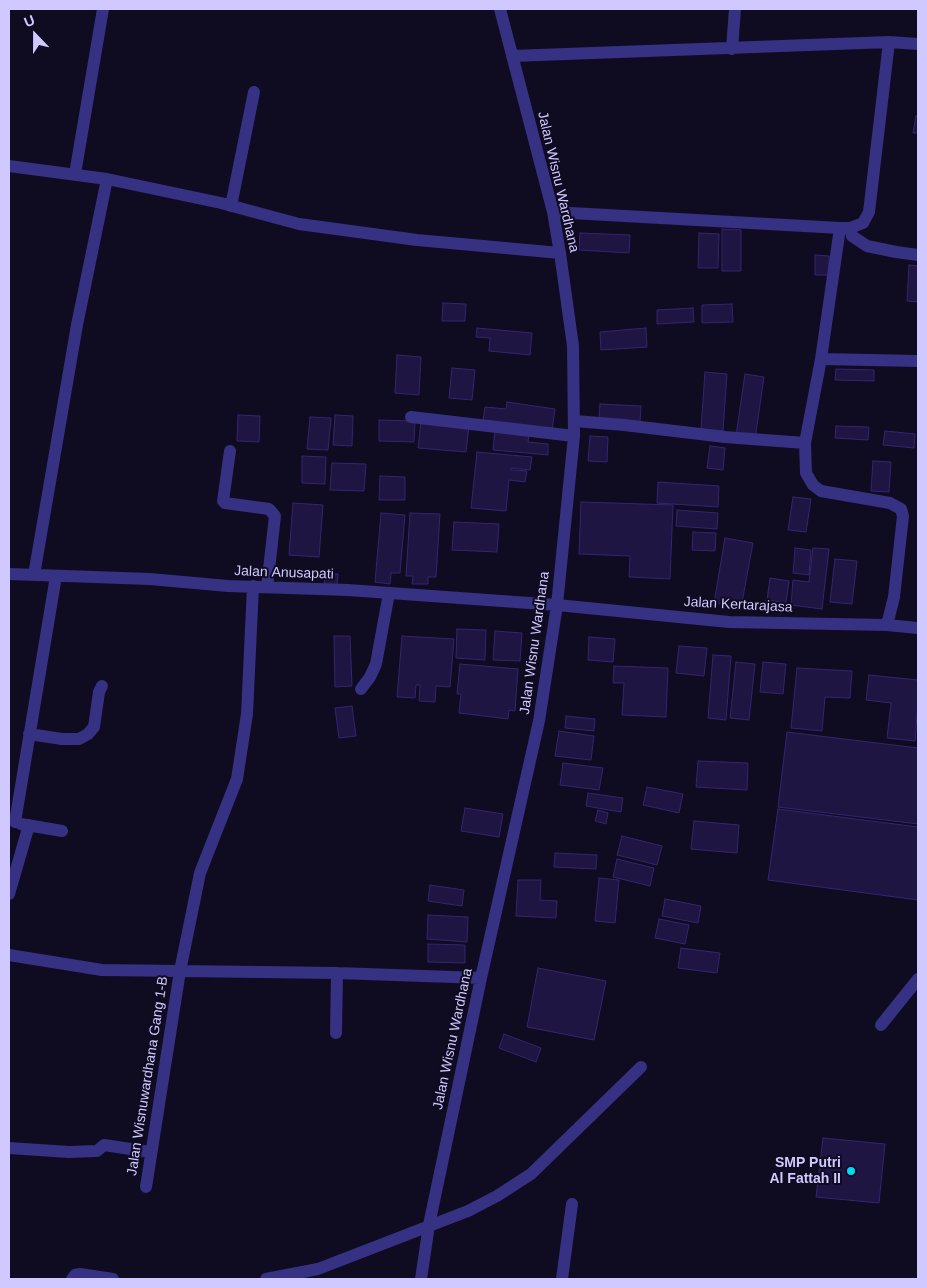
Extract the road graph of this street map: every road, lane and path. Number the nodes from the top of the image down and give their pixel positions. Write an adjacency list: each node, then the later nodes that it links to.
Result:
1 (104, 9): 10 (street)
2 (500, 9): 7 (street, Jalan Wisnu Wardhana)
3 (735, 9): 6 (street)
4 (889, 42): 5 (street); 6 (street); 14 (street)
5 (918, 44)
6 (732, 49): 7 (street)
7 (512, 56): 13 (street, Jalan Wisnu Wardhana)
8 (254, 92): 12 (street)
9 (9, 166): 10 (street)
10 (75, 174): 11 (street)
11 (107, 179): 12 (street); 25 (street)
12 (231, 206): 15 (street)
13 (553, 212): 14 (street); 15 (street, Jalan Wisnu Wardhana)
14 (845, 228): 16 (street); 17 (street)
15 (560, 253): 20 (street, Jalan Wisnu Wardhana)
16 (918, 255)
17 (821, 359): 18 (street); 22 (street)
18 (918, 361)
19 (411, 417): 21 (street)
20 (575, 421): 21 (street, Jalan Wisnu Wardhana); 22 (street)
21 (574, 436): 30 (street, Jalan Wisnu Wardhana)
22 (805, 443): 31 (street)
23 (230, 451): 28 (street)
24 (9, 574): 25 (street, Jalan Anusapati)
25 (34, 575): 26 (street, Jalan Anusapati)
26 (56, 576): 27 (street, Jalan Anusapati); 35 (street)
27 (254, 586): 28 (street, Jalan Anusapati); 41 (street, Jalan Wisnuwardhana Gang 1-B)
28 (267, 587): 29 (street, Jalan Anusapati)
29 (389, 593): 30 (street, Jalan Anusapati); 34 (street)
30 (557, 605): 31 (street, Jalan Kertarajasa); 43 (street, Jalan Wisnu Wardhana)
31 (887, 625): 32 (street, Jalan Kertarajasa)
32 (918, 628)
33 (102, 686): 35 (street)
34 (361, 688)
35 (29, 734): 36 (street)
36 (12, 822): 37 (street)
37 (29, 825): 38 (street); 39 (street)
38 (62, 831)
39 (9, 894)
40 (9, 955): 41 (street)
41 (180, 971): 42 (street); 49 (street, Jalan Wisnuwardhana Gang 1-B)
42 (337, 973): 43 (street); 46 (street)
43 (481, 978): 52 (street, Jalan Wisnu Wardhana)
44 (918, 979): 45 (street)
45 (881, 1025)
46 (336, 1033)
47 (641, 1066): 52 (street)
48 (9, 1148): 49 (street)
49 (150, 1152): 50 (street, Jalan Wisnuwardhana Gang 1-B)
50 (146, 1187)
51 (572, 1204): 57 (street)
52 (429, 1225): 55 (street); 56 (street, Jalan Wisnu Wardhana)
53 (72, 1279): 54 (street)
54 (113, 1279)
55 (266, 1279)
56 (421, 1279)
57 (562, 1279)

